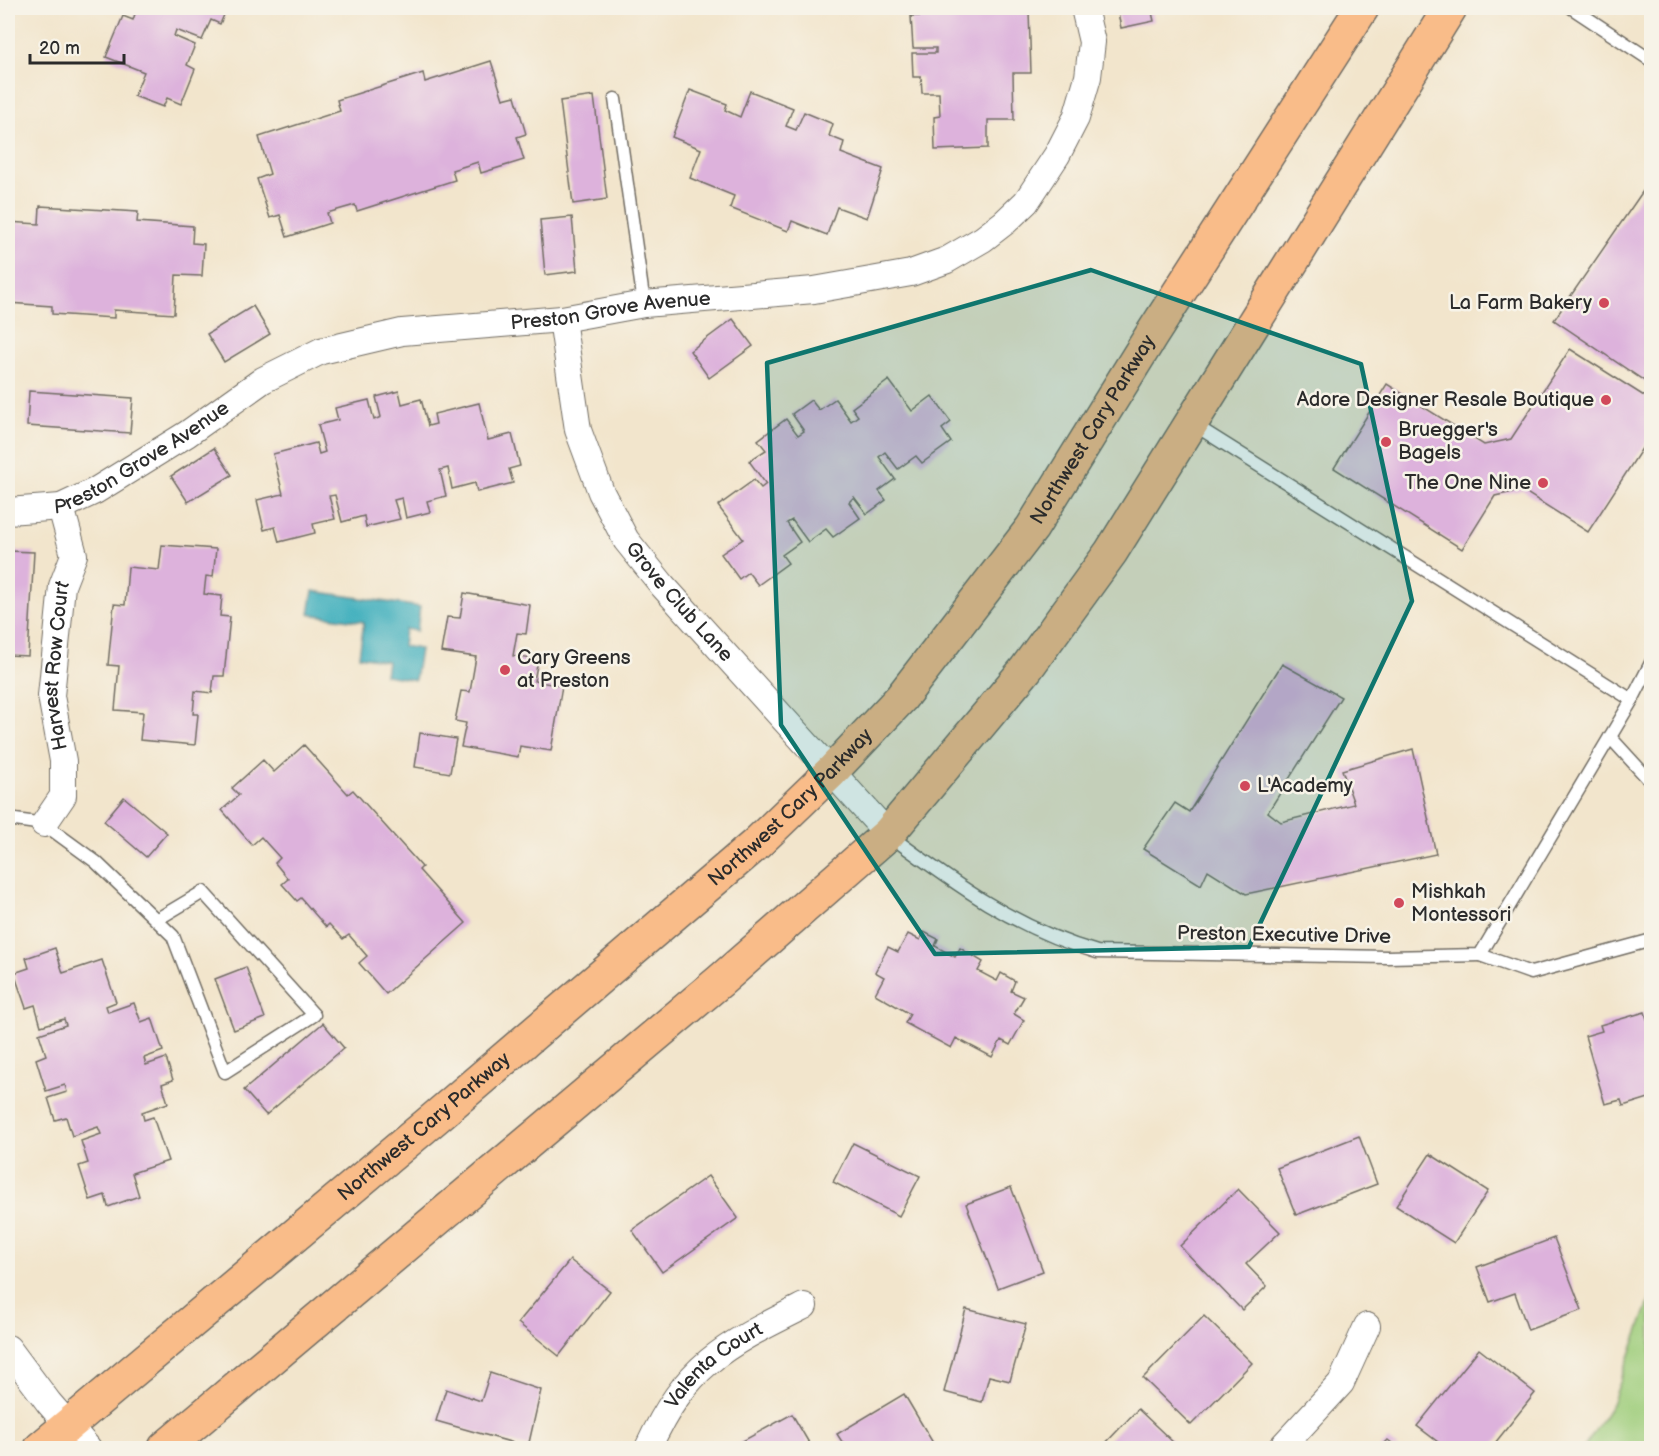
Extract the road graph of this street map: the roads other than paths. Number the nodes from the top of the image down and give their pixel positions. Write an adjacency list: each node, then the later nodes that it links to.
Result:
1 (1084, 8): 7 (street, Preston Grove Avenue)
2 (1362, 8): 15 (main road, Northwest Cary Parkway)
3 (1450, 8): 9 (main road)
4 (1572, 8): 5 (lane)
5 (1652, 61)
6 (615, 99): 7 (lane)
7 (644, 304): 8 (street, Preston Grove Avenue)
8 (562, 319): 10 (street, Preston Grove Avenue); 15 (street, Grove Club Lane)
9 (1193, 424): 13 (lane); 19 (main road)
10 (61, 507): 11 (street, Preston Grove Avenue); 18 (street, Harvest Row Court)
11 (8, 511)
12 (1652, 661): 13 (lane)
13 (1632, 700): 14 (lane)
14 (1610, 737): 16 (lane); 22 (lane)
15 (832, 771): 19 (street, Grove Club Lane); 26 (main road, Northwest Cary Parkway)
16 (1652, 783)
17 (8, 819): 18 (lane)
18 (44, 824): 20 (lane)
19 (888, 834): 22 (lane, Preston Executive Drive); 28 (main road)
20 (156, 920): 20 (lane)
21 (1652, 940): 22 (lane)
22 (1480, 955)
23 (804, 1306): 29 (street, Valenta Court)
24 (1367, 1326): 30 (street)
25 (8, 1348): 26 (street)
26 (78, 1437): 27 (main road, Northwest Cary Parkway)
27 (40, 1449)
28 (165, 1449)
29 (648, 1449)
30 (1281, 1449)

